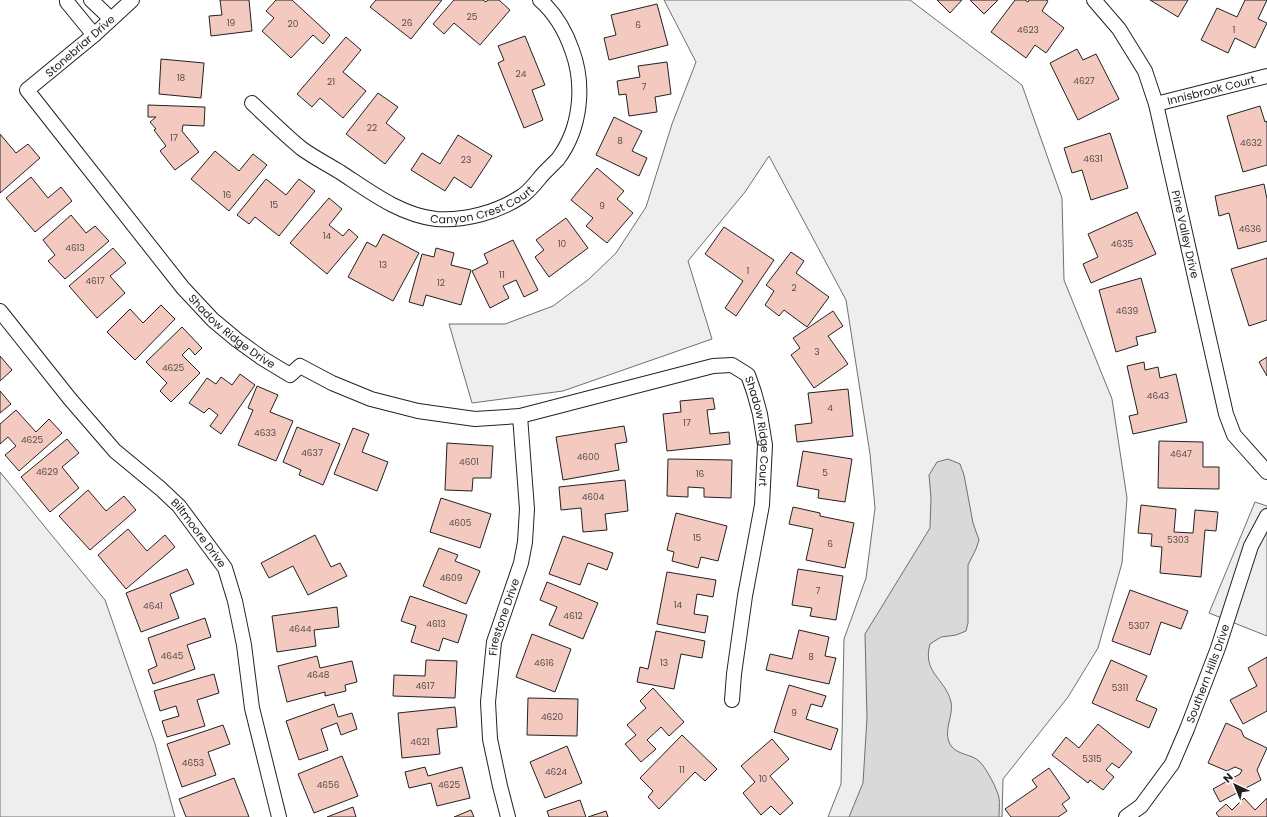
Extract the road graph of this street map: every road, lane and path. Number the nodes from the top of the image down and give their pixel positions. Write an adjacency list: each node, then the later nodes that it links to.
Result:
1 (67, 0): 7 (street)
2 (91, 0): 6 (street)
3 (132, 0): 6 (street, Stonebriar Drive)
4 (540, 0): 10 (street, Canyon Crest Court)
5 (1094, 0): 11 (street, Pine Valley Drive)
6 (111, 20): 7 (street, Stonebriar Drive)
7 (94, 35): 9 (street, Stonebriar Drive)
8 (1267, 76): 11 (street, Innisbrook Court)
9 (27, 90): 13 (street, Shadow Ridge Drive)
10 (252, 103)
11 (1156, 104): 14 (street, Pine Valley Drive)
12 (0, 311): 17 (street, Biltmoore Drive)
13 (520, 416): 16 (street, Shadow Ridge Court); 18 (street, Firestone Drive)
14 (1267, 472)
15 (1267, 516): 19 (street, Southern Hills Drive)
16 (732, 700)
17 (279, 817)
18 (508, 817)
19 (1126, 817)

